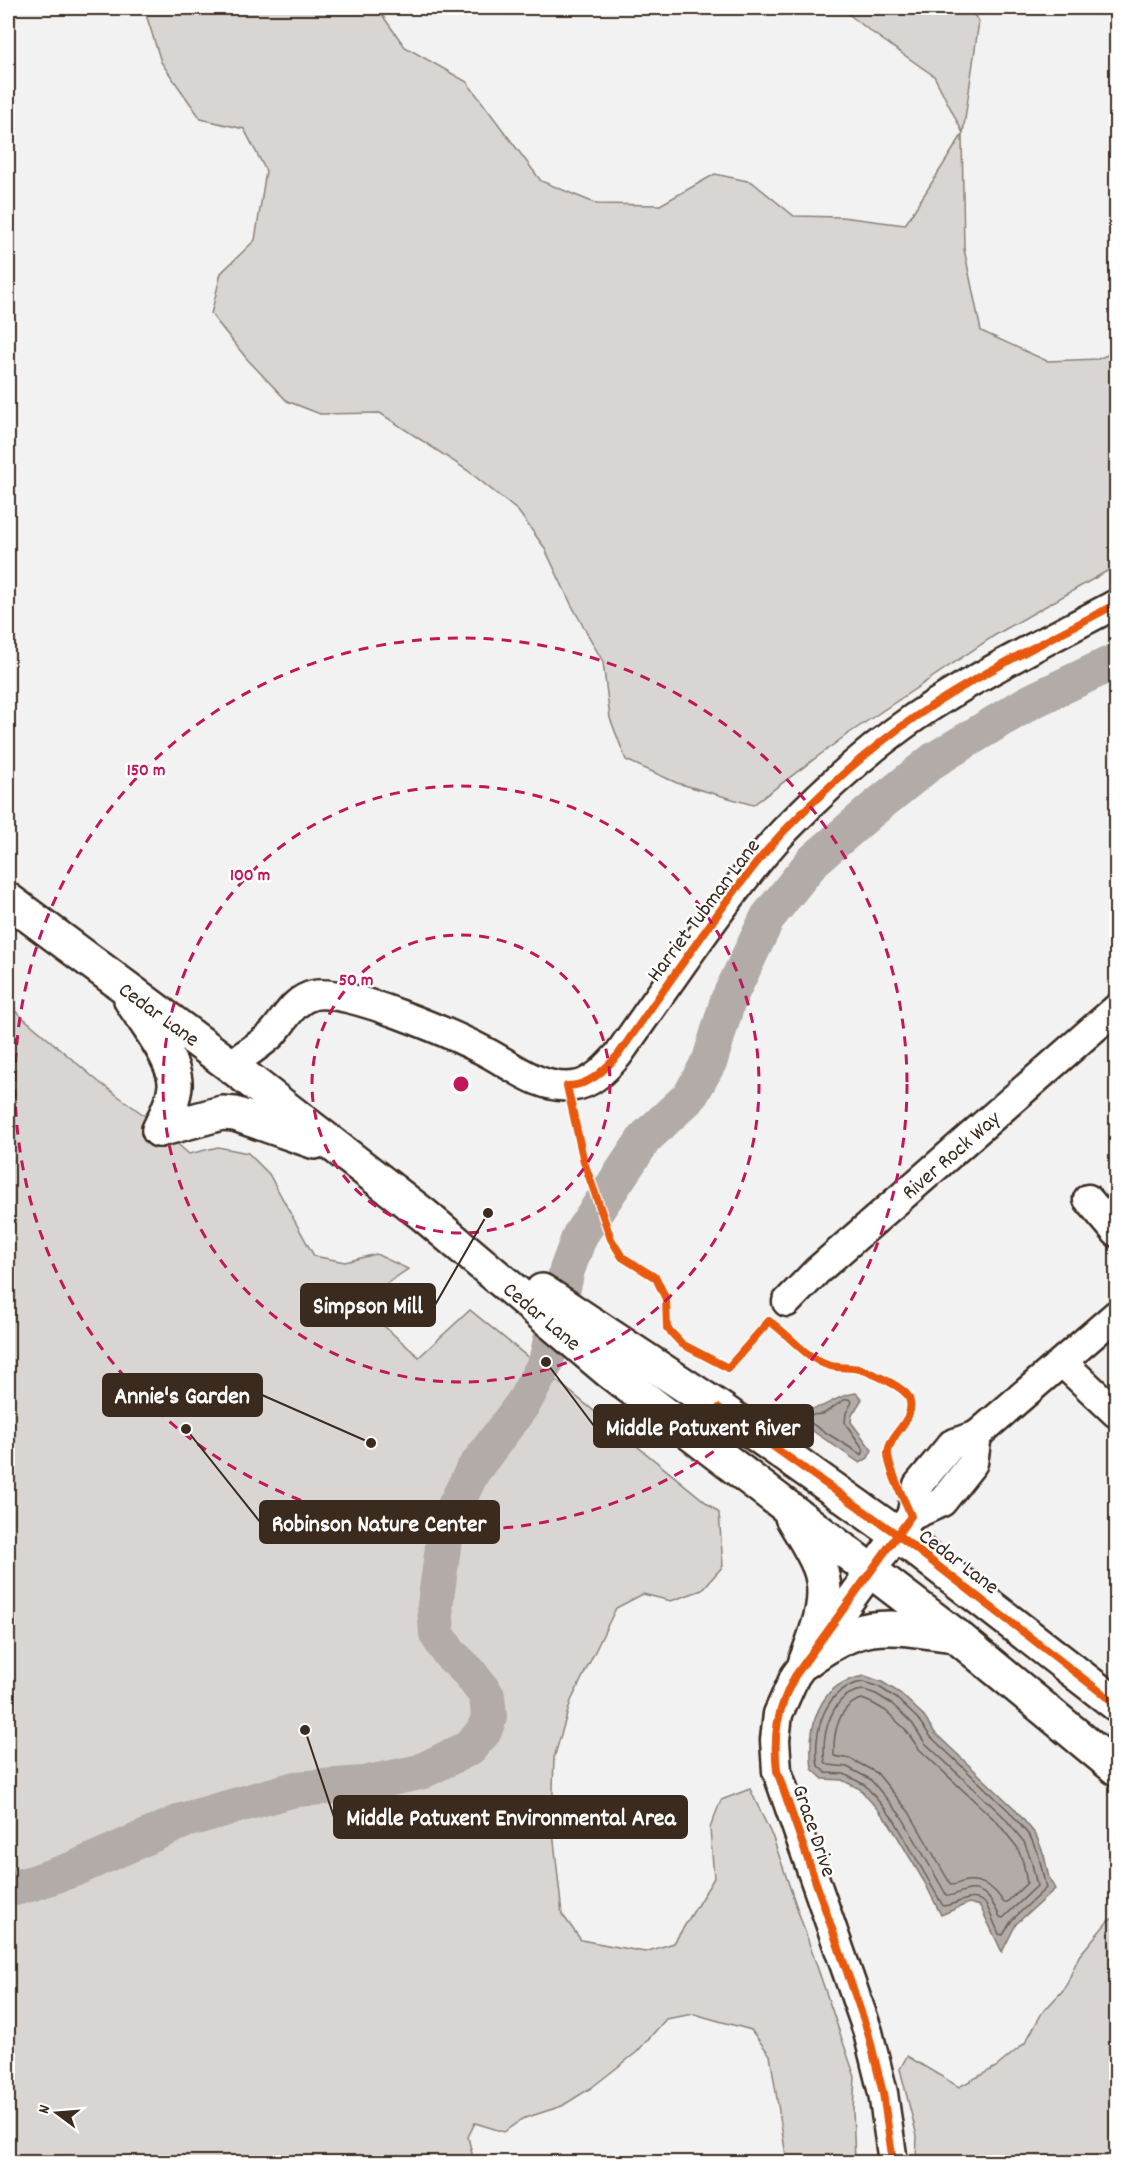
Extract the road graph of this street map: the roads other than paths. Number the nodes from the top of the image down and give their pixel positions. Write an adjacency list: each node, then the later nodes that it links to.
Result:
1 (1116, 603): 5 (street, Harriet Tubman Lane)
2 (8, 900): 3 (main road, Cedar Lane)
3 (121, 985): 5 (main road, Cedar Lane); 6 (main road)
4 (1116, 1009): 10 (street, River Rock Way)
5 (230, 1065): 6 (main road, Cedar Lane)
6 (345, 1154): 8 (main road, Cedar Lane)
7 (1088, 1199): 9 (street)
8 (424, 1215): 14 (main road, Cedar Lane); 15 (main road, Cedar Lane)
9 (1116, 1232)
10 (787, 1302)
11 (1116, 1315): 12 (street)
12 (1063, 1363): 13 (street); 15 (street)
13 (1116, 1413)
14 (784, 1504): 15 (main road, Cedar Lane); 17 (main road)
15 (892, 1544): 16 (main road, Cedar Lane); 17 (street, Grace Drive); 18 (main road, Cedar Lane); 19 (main road)
16 (955, 1635): 17 (main road); 20 (main road, Cedar Lane)
17 (806, 1661): 21 (street, Grace Drive)
18 (1116, 1704)
19 (1116, 1729)
20 (1116, 1768)
21 (893, 2163)

